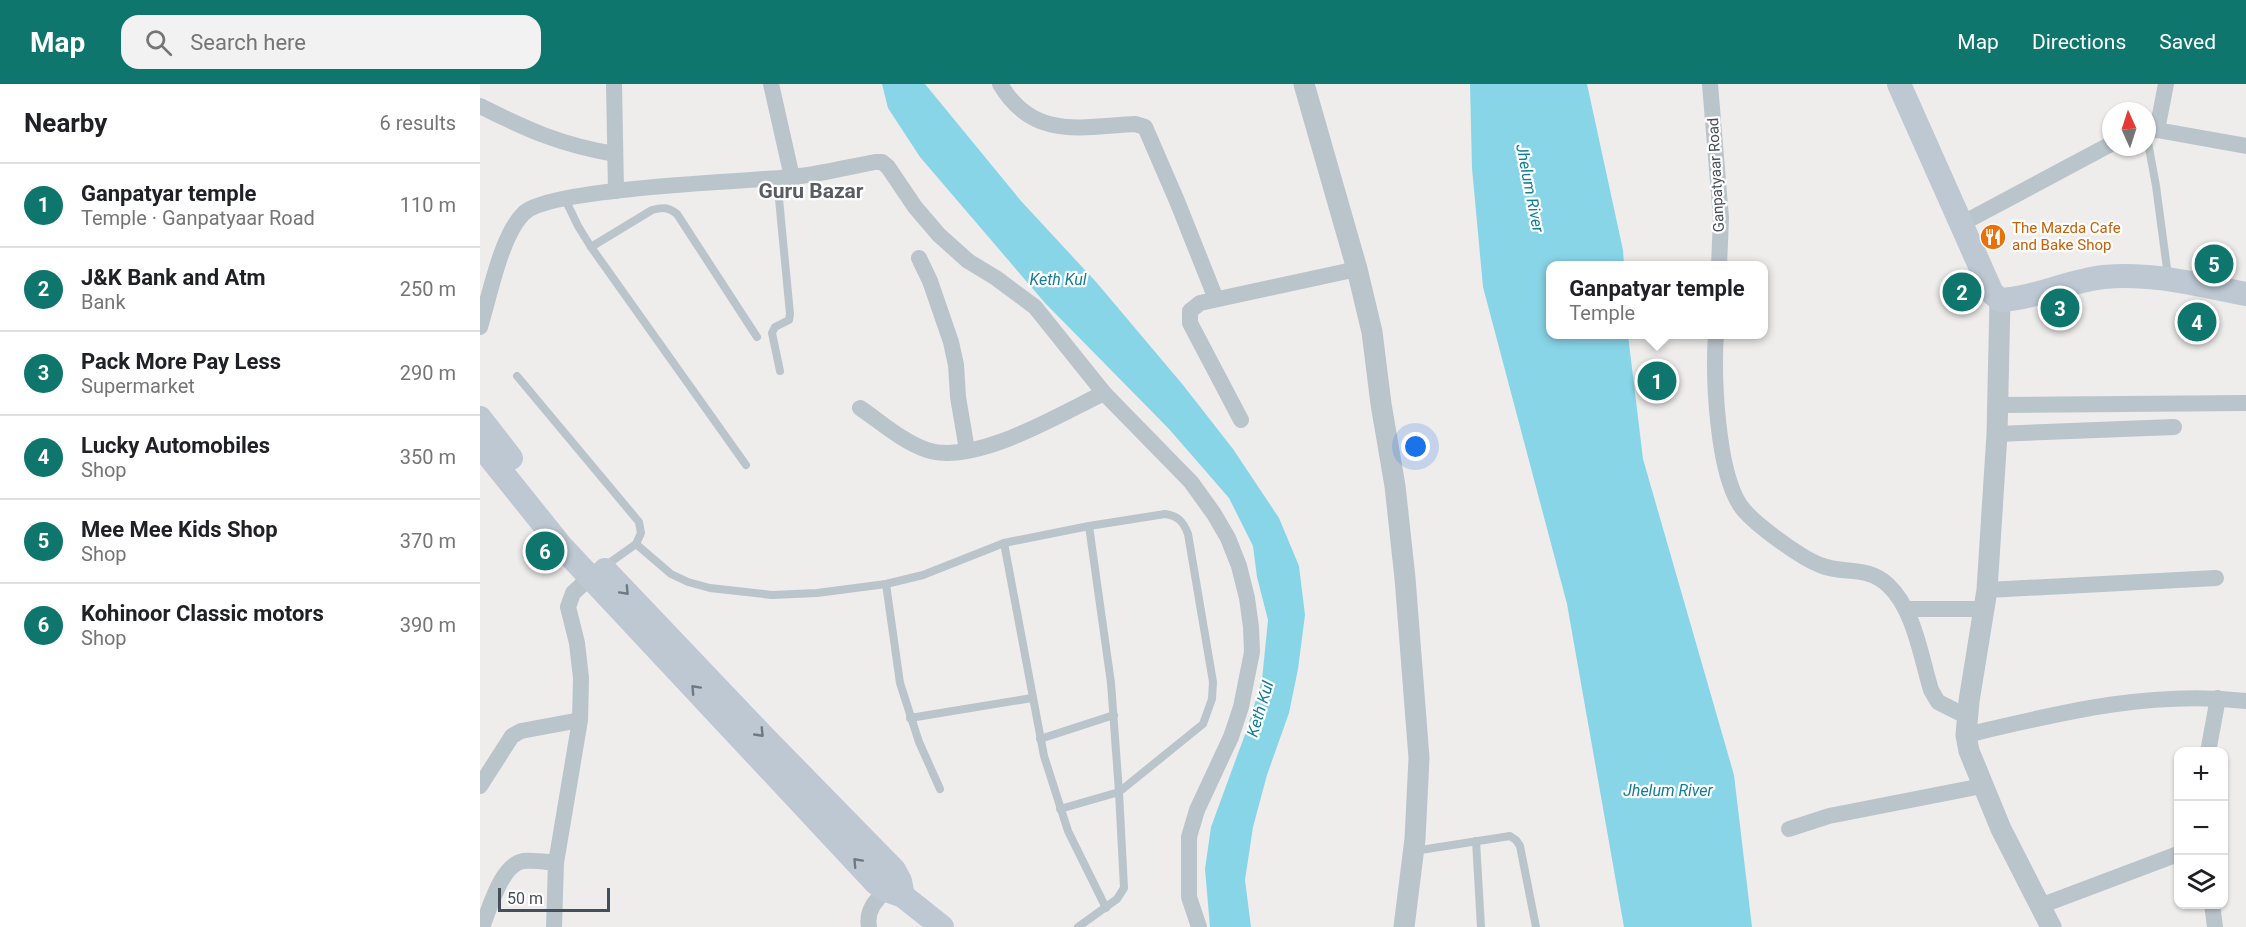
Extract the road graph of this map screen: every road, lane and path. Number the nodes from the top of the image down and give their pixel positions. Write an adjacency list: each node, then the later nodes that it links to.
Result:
1 (614, 84): 13 (street)
2 (771, 84): 15 (street)
3 (1000, 84): 25 (street)
4 (1304, 84): 22 (street)
5 (1710, 84): 21 (street, Ganpatyaar Road)
6 (1899, 84): 18 (main road)
7 (2166, 84): 9 (street)
8 (480, 106): 13 (street)
9 (2156, 115)
10 (2156, 134): 11 (street)
11 (2246, 146)
12 (2102, 149): 18 (street)
13 (615, 154): 16 (street)
14 (2153, 156): 23 (lane)
15 (784, 177): 16 (street); 30 (lane); 32 (street)
16 (615, 191): 17 (street)
17 (565, 199): 19 (lane); 27 (street)
18 (1961, 224): 26 (main road)
19 (591, 248): 28 (lane); 42 (lane)
20 (919, 258): 41 (street)
21 (1719, 261)
22 (1357, 269): 25 (street); 67 (street)
23 (2168, 279): 24 (main road); 26 (main road)
24 (2246, 294)
25 (1216, 299): 37 (street)
26 (2000, 300): 34 (street)
27 (480, 327)
28 (757, 337)
29 (1716, 339): 50 (street)
30 (780, 371)
31 (517, 376): 45 (lane)
32 (1104, 393): 41 (street); 79 (street)
33 (2246, 403): 34 (street)
34 (1997, 405): 39 (street)
35 (860, 408): 41 (street)
36 (480, 418): 46 (main road)
37 (1241, 420)
38 (2174, 427): 39 (street)
39 (1997, 434): 49 (street)
40 (480, 445): 46 (main road)
41 (967, 450)
42 (746, 465)
43 (1089, 526): 44 (lane); 54 (lane); 63 (lane)
44 (1004, 543): 48 (lane); 51 (lane)
45 (636, 544): 46 (lane); 48 (lane)
46 (596, 572): 56 (street); 70 (main road)
47 (2216, 578): 49 (street)
48 (886, 584): 55 (lane)
49 (1986, 599): 50 (street); 57 (street)
50 (1906, 609): 57 (street)
51 (1032, 698): 55 (lane); 58 (lane)
52 (2218, 698): 53 (street); 57 (street); 59 (street)
53 (2246, 701)
54 (1114, 715): 58 (lane); 63 (lane)
55 (910, 718): 62 (lane)
56 (580, 720): 60 (street); 69 (street)
57 (1967, 726): 61 (street)
58 (1040, 739): 64 (lane)
59 (2209, 747)
60 (480, 786)
61 (1982, 786): 65 (street); 71 (street)
62 (940, 789)
63 (1119, 792): 64 (lane); 72 (lane)
64 (1060, 809): 72 (lane)
65 (1789, 829)
66 (1476, 841): 67 (lane); 81 (lane); 82 (lane)
67 (1413, 851): 80 (street)
68 (2175, 855): 71 (street)
69 (556, 862): 74 (street); 75 (street)
70 (894, 893): 76 (street); 77 (main road)
71 (2040, 906): 83 (street)
72 (1106, 908): 78 (lane)
73 (2213, 909): 84 (street)
74 (482, 927)
75 (554, 927)
76 (869, 927)
77 (942, 927)
78 (1078, 927)
79 (1199, 927)
80 (1404, 927)
81 (1481, 927)
82 (1536, 927)
83 (2051, 927)
84 (2215, 927)

